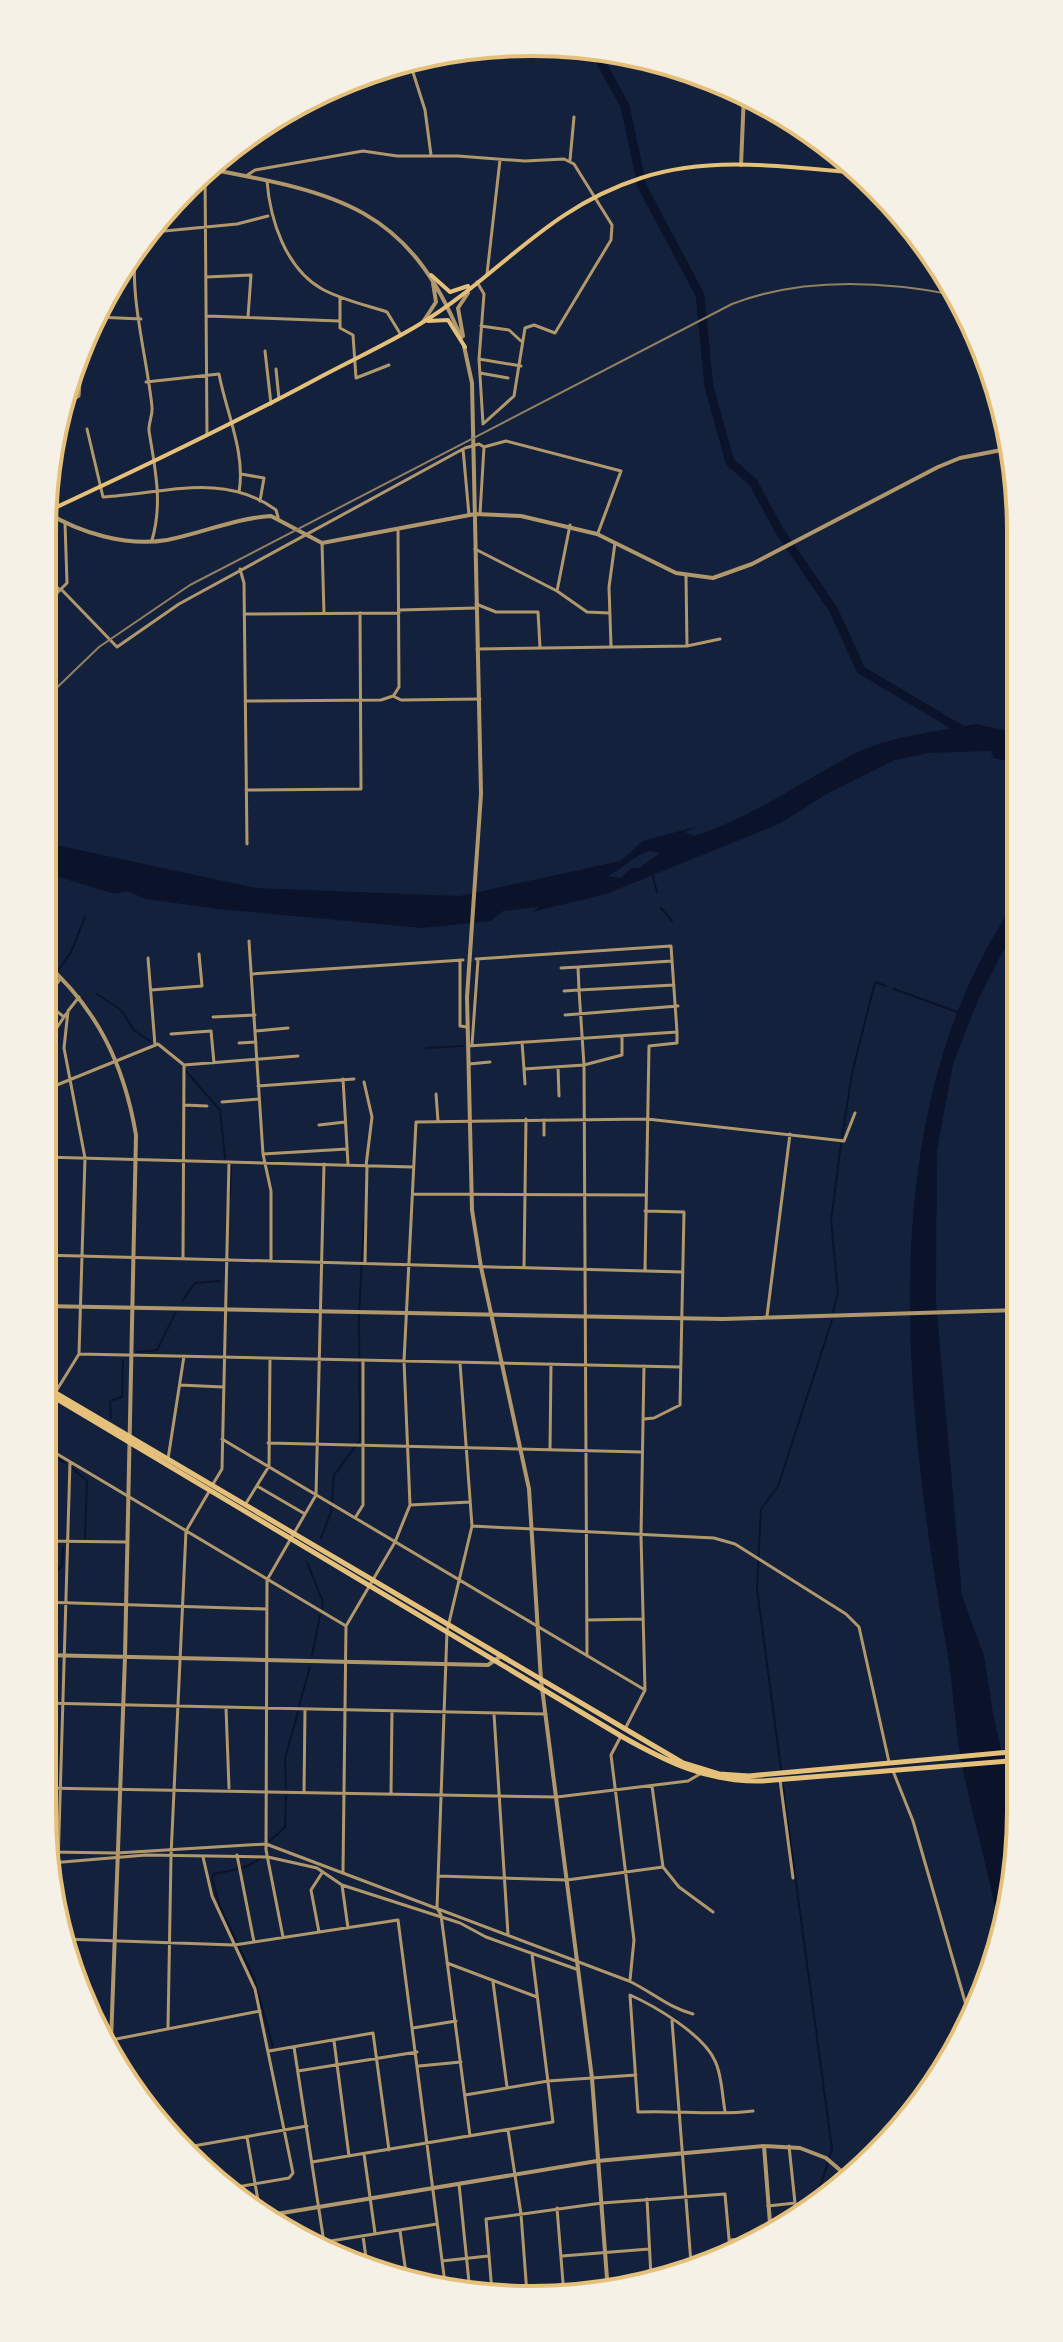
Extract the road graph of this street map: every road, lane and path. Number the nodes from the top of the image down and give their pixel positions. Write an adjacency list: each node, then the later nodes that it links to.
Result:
1 (413, 71): 4 (street)
2 (744, 106): 7 (street)
3 (574, 117): 6 (street)
4 (431, 155): 5 (street); 10 (street)
5 (500, 160): 6 (street); 18 (street)
6 (569, 161): 13 (street)
7 (741, 165): 8 (main road); 13 (main road)
8 (842, 172)
9 (220, 173): 10 (street)
10 (246, 176): 11 (street)
11 (267, 181): 14 (street); 19 (street)
12 (206, 184): 15 (street)
13 (595, 195): 18 (main road); 32 (street)
14 (270, 216): 15 (street); 22 (street)
15 (205, 225): 16 (street); 20 (street)
16 (163, 231)
17 (136, 267): 26 (street)
18 (487, 274): 21 (main road)
19 (431, 275): 21 (main road); 23 (street); 29 (street)
20 (206, 277): 24 (street); 27 (street)
21 (477, 282): 23 (main road); 30 (street); 33 (street)
22 (340, 297): 28 (street); 31 (street)
23 (447, 305): 29 (main road); 33 (street)
24 (207, 316): 27 (street); 41 (street)
25 (107, 317): 26 (street)
26 (141, 319): 43 (street)
27 (248, 319): 28 (street)
28 (339, 321): 35 (street)
29 (421, 324): 31 (main road); 33 (main road)
30 (481, 326): 32 (street); 36 (street)
31 (401, 335): 35 (main road)
32 (521, 341): 38 (street)
33 (465, 347): 59 (street)
34 (265, 351): 45 (street)
35 (355, 359): 37 (street); 44 (main road)
36 (479, 359): 38 (street); 40 (street)
37 (389, 365)
38 (521, 366): 40 (street)
39 (276, 369): 44 (street)
40 (479, 373): 42 (street)
41 (207, 376): 43 (street); 46 (street); 48 (street)
42 (508, 378)
43 (146, 382): 52 (street)
44 (279, 399): 45 (main road)
45 (271, 404): 46 (main road)
46 (232, 423): 48 (main road); 53 (street)
47 (87, 429): 54 (street)
48 (207, 435): 52 (main road)
49 (484, 447): 50 (street); 59 (street); 66 (street)
50 (463, 449): 59 (street); 65 (street)
51 (1000, 450): 72 (street)
52 (155, 461): 54 (main road); 56 (street)
53 (241, 474): 55 (street); 57 (street)
54 (99, 487): 56 (street); 58 (main road)
55 (239, 492): 56 (street); 57 (street)
56 (158, 493): 67 (street)
57 (260, 501): 60 (street)
58 (57, 507)
59 (475, 514): 63 (street); 64 (street); 70 (street)
60 (278, 517): 65 (street); 67 (street)
61 (56, 518): 62 (street)
62 (65, 523): 67 (street); 74 (street)
63 (570, 525): 66 (street); 75 (street)
64 (398, 529): 68 (street); 78 (street)
65 (304, 534): 68 (street); 71 (street)
66 (597, 534): 69 (street)
67 (152, 541)
68 (322, 543): 82 (street)
69 (615, 543): 72 (street); 80 (street)
70 (475, 549): 75 (street); 77 (street)
71 (240, 569): 74 (street); 81 (street)
72 (686, 576): 85 (street)
73 (56, 586): 74 (street)
74 (60, 590): 76 (street)
75 (557, 591): 80 (street)
76 (56, 594)
77 (476, 606): 78 (street); 86 (street); 87 (street)
78 (399, 612): 79 (street); 88 (street)
79 (360, 613): 82 (street); 90 (street)
80 (609, 613): 84 (street)
81 (244, 614): 82 (street); 91 (street)
82 (324, 614)
83 (720, 639): 85 (street)
84 (611, 646): 85 (street); 86 (street)
85 (687, 646)
86 (540, 647): 87 (street)
87 (477, 649): 89 (street)
88 (393, 696): 89 (street); 90 (street)
89 (480, 699): 117 (street)
90 (361, 700): 91 (street); 92 (street)
91 (245, 701): 92 (street)
92 (246, 790): 93 (street)
93 (247, 844)
94 (249, 941): 101 (street)
95 (199, 954): 105 (street)
96 (148, 958): 105 (street)
97 (672, 961): 98 (street); 104 (street); 129 (street)
98 (578, 967): 99 (street); 106 (street)
99 (561, 968)
100 (56, 972): 102 (street)
101 (252, 974): 113 (street); 117 (street)
102 (61, 976): 103 (street); 108 (street)
103 (56, 983)
104 (674, 985): 106 (street); 109 (street)
105 (151, 990): 128 (street)
106 (579, 990): 107 (street); 112 (street)
107 (564, 991)
108 (79, 997): 111 (street); 131 (street)
109 (678, 1006): 112 (street); 121 (street)
110 (56, 1011): 115 (street)
111 (68, 1011): 115 (street); 140 (street)
112 (581, 1014): 114 (street); 124 (street)
113 (255, 1015): 116 (street); 120 (street)
114 (565, 1015)
115 (64, 1017): 119 (street)
116 (213, 1017)
117 (468, 1027): 129 (street)
118 (288, 1028): 120 (street)
119 (56, 1029)
120 (256, 1031): 125 (street)
121 (677, 1032): 123 (street); 155 (street)
122 (171, 1034): 134 (street)
123 (622, 1035): 124 (street); 137 (street)
124 (583, 1038): 126 (street); 137 (street)
125 (256, 1042): 127 (street); 132 (street)
126 (522, 1042): 129 (street); 139 (street)
127 (239, 1043)
128 (155, 1045): 131 (street); 136 (street)
129 (470, 1046): 135 (street)
130 (298, 1056): 132 (street)
131 (118, 1059): 140 (street); 168 (street)
132 (258, 1059): 134 (street); 146 (street)
133 (490, 1062): 135 (street)
134 (214, 1063): 136 (street)
135 (469, 1064): 156 (street)
136 (184, 1065): 151 (street)
137 (584, 1065): 138 (street); 158 (street)
138 (558, 1067): 139 (street); 148 (street)
139 (524, 1069): 144 (street)
140 (73, 1078): 145 (street); 167 (street)
141 (343, 1079): 142 (street); 146 (street); 160 (street)
142 (354, 1079)
143 (364, 1082): 174 (street)
144 (525, 1084)
145 (56, 1085)
146 (258, 1086): 149 (street)
147 (436, 1094): 159 (street)
148 (559, 1096)
149 (259, 1099): 150 (street); 165 (street)
150 (222, 1102)
151 (184, 1105): 152 (street); 169 (street)
152 (207, 1106)
153 (855, 1113): 162 (street)
154 (526, 1119): 156 (street); 157 (street); 178 (street)
155 (647, 1119): 158 (street); 162 (street); 180 (street)
156 (472, 1120): 159 (street); 177 (street)
157 (544, 1120): 158 (street); 163 (street)
158 (583, 1120): 179 (street)
159 (438, 1121): 175 (street)
160 (345, 1122): 161 (street); 164 (street)
161 (319, 1125)
162 (790, 1134): 206 (street)
163 (544, 1135)
164 (347, 1149): 165 (street); 173 (street)
165 (263, 1154): 171 (street)
166 (56, 1157): 167 (street)
167 (85, 1158): 168 (street); 183 (street)
168 (136, 1159): 169 (street); 184 (street)
169 (183, 1160): 170 (street); 185 (street)
170 (229, 1162): 171 (street); 186 (street)
171 (265, 1163): 172 (street); 187 (street)
172 (324, 1164): 173 (street); 188 (street)
173 (348, 1165): 174 (street)
174 (367, 1166): 175 (street); 189 (street)
175 (413, 1167): 176 (street)
176 (412, 1194): 177 (street); 190 (street)
177 (472, 1194): 178 (street); 191 (street)
178 (526, 1194): 179 (street); 192 (street)
179 (584, 1195): 180 (street); 193 (street)
180 (645, 1195): 181 (street)
181 (645, 1211): 194 (street); 195 (street)
182 (56, 1255): 183 (street)
183 (81, 1256): 184 (street); 196 (street)
184 (132, 1258): 185 (street); 198 (street)
185 (183, 1258): 186 (street)
186 (225, 1259): 187 (street); 199 (street)
187 (271, 1261): 188 (street)
188 (321, 1262): 189 (street); 200 (street)
189 (365, 1262): 190 (street)
190 (408, 1264): 191 (street); 202 (street)
191 (481, 1267): 192 (street); 203 (street)
192 (524, 1267): 193 (street)
193 (585, 1269): 194 (street); 204 (street)
194 (645, 1271): 195 (street)
195 (683, 1272): 205 (street)
196 (80, 1304): 197 (street); 198 (street); 207 (street)
197 (56, 1305)
198 (132, 1306): 199 (street); 208 (street)
199 (225, 1308): 200 (street); 210 (street)
200 (320, 1310): 202 (street); 212 (street)
201 (1007, 1310): 206 (street)
202 (405, 1312): 203 (street); 214 (street)
203 (491, 1314): 204 (street); 216 (street)
204 (586, 1316): 205 (street); 218 (street)
205 (682, 1318): 206 (street); 220 (street)
206 (767, 1318)
207 (79, 1354): 208 (street); 223 (street)
208 (131, 1356): 209 (street); 227 (street)
209 (184, 1356): 210 (street); 221 (street)
210 (225, 1358): 211 (street); 222 (street)
211 (270, 1359): 212 (street); 229 (street)
212 (320, 1359): 213 (street); 231 (street)
213 (363, 1361): 214 (street); 232 (street)
214 (404, 1361): 215 (street); 233 (street)
215 (460, 1363): 216 (street); 234 (street)
216 (503, 1364): 217 (street); 235 (street)
217 (551, 1364): 218 (street); 236 (street)
218 (587, 1364): 219 (street); 237 (street)
219 (644, 1366): 220 (street); 226 (street)
220 (680, 1367): 226 (street)
221 (180, 1385): 222 (street); 240 (street)
222 (223, 1387): 228 (street)
223 (56, 1391)
224 (56, 1395): 227 (highway)
225 (56, 1395): 230 (highway)
226 (642, 1420): 238 (street)
227 (128, 1436): 230 (street); 240 (highway)
228 (222, 1439): 242 (street); 244 (street)
229 (268, 1443): 231 (street); 242 (street)
230 (129, 1445): 244 (highway); 246 (street)
231 (319, 1445): 232 (street); 245 (street)
232 (362, 1446): 233 (street); 251 (street)
233 (408, 1447): 234 (street); 248 (street)
234 (466, 1449): 235 (street); 247 (street)
235 (522, 1450): 236 (street); 253 (street)
236 (550, 1450): 237 (street)
237 (585, 1452): 238 (street); 255 (street)
238 (641, 1452): 256 (street)
239 (56, 1454): 241 (street)
240 (168, 1460): 244 (highway)
241 (70, 1462): 246 (street); 259 (street)
242 (269, 1466): 243 (street); 245 (street)
243 (257, 1486): 249 (street); 250 (street)
244 (210, 1489): 249 (highway); 254 (street)
245 (316, 1495): 250 (street); 251 (street)
246 (128, 1497): 254 (street); 260 (street)
247 (470, 1502): 248 (street); 252 (street)
248 (410, 1505): 261 (street)
249 (243, 1508): 257 (highway)
250 (305, 1514): 257 (street)
251 (355, 1518): 261 (street)
252 (472, 1526): 253 (street); 263 (street)
253 (533, 1530): 255 (street); 273 (street)
254 (186, 1531): 262 (street); 268 (street)
255 (584, 1533): 256 (street); 271 (street)
256 (641, 1536): 270 (street); 302 (street)
257 (291, 1537): 262 (street); 264 (highway)
258 (56, 1542): 259 (street)
259 (67, 1542): 260 (street); 266 (street)
260 (127, 1542): 267 (street)
261 (395, 1542): 263 (street); 264 (street)
262 (267, 1580): 269 (street); 272 (street)
263 (458, 1580): 273 (street); 274 (street)
264 (371, 1584): 272 (street); 274 (highway)
265 (56, 1601): 266 (street)
266 (66, 1601): 267 (street); 276 (street)
267 (126, 1604): 268 (street); 278 (street)
268 (183, 1606): 269 (street); 279 (street)
269 (267, 1609): 281 (street)
270 (643, 1619): 271 (street); 286 (street)
271 (587, 1620): 277 (street)
272 (346, 1626): 282 (street)
273 (539, 1627): 277 (street); 284 (street)
274 (447, 1629): 280 (highway); 283 (street)
275 (56, 1656): 276 (street)
276 (64, 1656): 278 (street); 288 (street)
277 (587, 1656): 286 (street)
278 (125, 1657): 279 (street); 289 (street)
279 (180, 1658): 281 (street); 290 (street)
280 (500, 1659): 283 (street); 284 (highway); 285 (highway)
281 (266, 1660): 282 (street); 292 (street)
282 (345, 1662): 283 (street); 294 (street)
283 (446, 1665): 296 (street)
284 (541, 1680): 285 (street); 299 (highway)
285 (543, 1688): 298 (street); 299 (highway)
286 (645, 1690): 299 (street)
287 (56, 1703): 288 (street)
288 (63, 1703): 289 (street); 308 (street)
289 (122, 1706): 290 (street); 309 (street)
290 (178, 1707): 291 (street); 310 (street)
291 (226, 1708): 292 (street); 311 (street)
292 (266, 1709): 293 (street); 313 (street)
293 (305, 1710): 294 (street); 314 (street)
294 (344, 1710): 295 (street); 315 (street)
295 (392, 1711): 296 (street); 316 (street)
296 (444, 1712): 297 (street); 317 (street)
297 (494, 1713): 298 (street); 318 (street)
298 (546, 1714): 319 (street)
299 (622, 1733): 302 (highway); 304 (highway); 312 (street)
300 (1007, 1752): 302 (highway)
301 (1007, 1761): 303 (highway)
302 (890, 1763)
303 (896, 1770): 305 (highway); 359 (street)
304 (700, 1774): 305 (highway); 306 (street)
305 (780, 1780): 335 (street)
306 (652, 1786): 312 (street); 330 (street)
307 (56, 1788): 308 (street)
308 (61, 1788): 309 (street); 322 (street)
309 (120, 1789): 310 (street); 323 (street)
310 (175, 1789): 311 (street); 321 (street)
311 (229, 1789): 313 (street)
312 (614, 1790): 319 (street); 332 (street)
313 (266, 1792): 314 (street); 320 (street)
314 (304, 1792): 315 (street)
315 (342, 1793): 316 (street); 331 (street)
316 (391, 1793): 317 (street)
317 (441, 1795): 318 (street); 334 (street)
318 (498, 1796): 319 (street); 336 (street)
319 (557, 1797): 337 (street)
320 (266, 1844): 321 (street); 328 (street); 331 (street)
321 (172, 1848): 323 (street); 325 (street)
322 (59, 1851): 323 (street); 326 (street)
323 (117, 1855): 325 (street); 329 (street); 349 (street)
324 (237, 1855): 327 (street); 328 (street); 351 (street)
325 (171, 1856): 327 (street); 350 (street)
326 (58, 1857)
327 (203, 1857): 352 (street)
328 (268, 1857): 333 (street); 347 (street)
329 (58, 1862)
330 (663, 1867): 332 (street); 342 (street)
331 (343, 1872): 339 (street)
332 (625, 1872): 337 (street); 356 (street)
333 (322, 1873): 338 (street); 345 (street)
334 (438, 1876): 336 (street); 341 (street)
335 (793, 1878)
336 (503, 1879): 337 (street); 346 (street)
337 (567, 1880): 355 (street)
338 (342, 1885): 340 (street); 344 (street)
339 (386, 1888): 340 (street); 341 (street)
340 (380, 1899): 343 (street)
341 (437, 1908): 343 (street); 346 (street)
342 (713, 1912)
343 (442, 1919): 353 (street); 354 (street)
344 (348, 1928): 345 (street); 365 (street)
345 (319, 1932): 347 (street)
346 (508, 1934): 355 (street)
347 (283, 1937): 351 (street)
348 (74, 1939): 349 (street)
349 (114, 1940): 350 (street); 366 (street)
350 (170, 1942): 352 (street); 364 (street)
351 (254, 1942): 352 (street)
352 (234, 1945): 360 (street)
353 (532, 1954): 355 (street); 358 (street)
354 (447, 1963): 357 (street); 362 (street)
355 (578, 1966): 356 (street); 378 (street)
356 (629, 1981): 361 (street)
357 (493, 1982): 358 (street); 380 (street)
358 (537, 1997): 379 (street)
359 (966, 2004)
360 (260, 2011): 364 (street); 370 (street)
361 (693, 2014)
362 (456, 2021): 365 (street); 373 (street)
363 (672, 2021): 377 (street); 382 (street); 383 (street)
364 (168, 2028): 368 (street)
365 (413, 2028): 371 (street)
366 (111, 2032)
367 (334, 2039): 369 (street); 372 (street); 374 (street)
368 (116, 2040)
369 (294, 2047): 370 (street); 376 (street)
370 (269, 2051): 386 (street)
371 (417, 2052): 372 (street); 375 (street)
372 (376, 2058): 374 (street); 394 (street)
373 (461, 2062): 375 (street); 381 (street)
374 (337, 2065): 376 (street); 397 (street)
375 (419, 2066): 390 (street)
376 (298, 2071): 385 (street)
377 (636, 2075): 378 (street); 382 (street)
378 (592, 2078): 379 (street); 398 (street)
379 (548, 2081): 380 (street); 387 (street)
380 (507, 2087): 381 (street)
381 (465, 2095): 388 (street)
382 (679, 2110): 383 (street); 395 (street)
383 (725, 2111): 384 (street)
384 (753, 2111)
385 (307, 2126): 386 (street); 399 (street)
386 (285, 2130): 389 (street); 403 (street)
387 (508, 2130): 388 (street); 401 (street)
388 (470, 2136): 390 (street)
389 (247, 2137): 393 (street); 403 (street)
390 (428, 2144): 394 (street); 405 (street)
391 (764, 2146): 392 (street); 395 (street); 412 (street)
392 (789, 2146): 400 (street); 412 (street)
393 (195, 2147)
394 (389, 2150): 396 (street)
395 (683, 2153): 398 (street); 407 (street)
396 (364, 2154): 397 (street); 406 (street)
397 (349, 2156): 399 (street)
398 (597, 2161): 401 (street); 410 (street)
399 (312, 2162): 411 (street)
400 (841, 2171)
401 (515, 2173): 402 (street); 415 (street)
402 (459, 2183): 405 (street); 430 (street)
403 (255, 2184): 404 (street); 409 (street)
404 (240, 2186)
405 (434, 2187): 406 (street); 417 (street)
406 (371, 2198): 411 (street); 419 (street)
407 (687, 2198): 408 (street); 423 (street); 431 (street)
408 (647, 2199): 410 (street); 425 (street)
409 (259, 2200)
410 (602, 2203): 413 (street); 426 (street)
411 (319, 2206): 414 (street); 421 (street)
412 (768, 2206): 416 (street)
413 (557, 2208): 415 (street); 429 (street)
414 (277, 2212)
415 (521, 2214): 428 (street); 440 (street)
416 (769, 2222)
417 (437, 2224): 418 (street); 432 (street)
418 (400, 2231): 419 (street); 433 (street)
419 (375, 2234): 420 (street)
420 (363, 2236): 424 (street); 427 (street)
421 (323, 2238)
422 (737, 2239): 423 (street)
423 (729, 2240)
424 (330, 2241)
425 (649, 2249): 426 (street); 434 (street)
426 (606, 2252): 429 (street); 436 (street)
427 (366, 2256)
428 (488, 2256): 430 (street); 438 (street)
429 (562, 2256): 439 (street)
430 (466, 2258): 432 (street); 437 (street)
431 (691, 2258)
432 (442, 2261): 435 (street)
433 (405, 2269)
434 (651, 2271)
435 (444, 2278)
436 (607, 2280)
437 (469, 2282)
438 (491, 2284)
439 (563, 2285)
440 (526, 2286)

